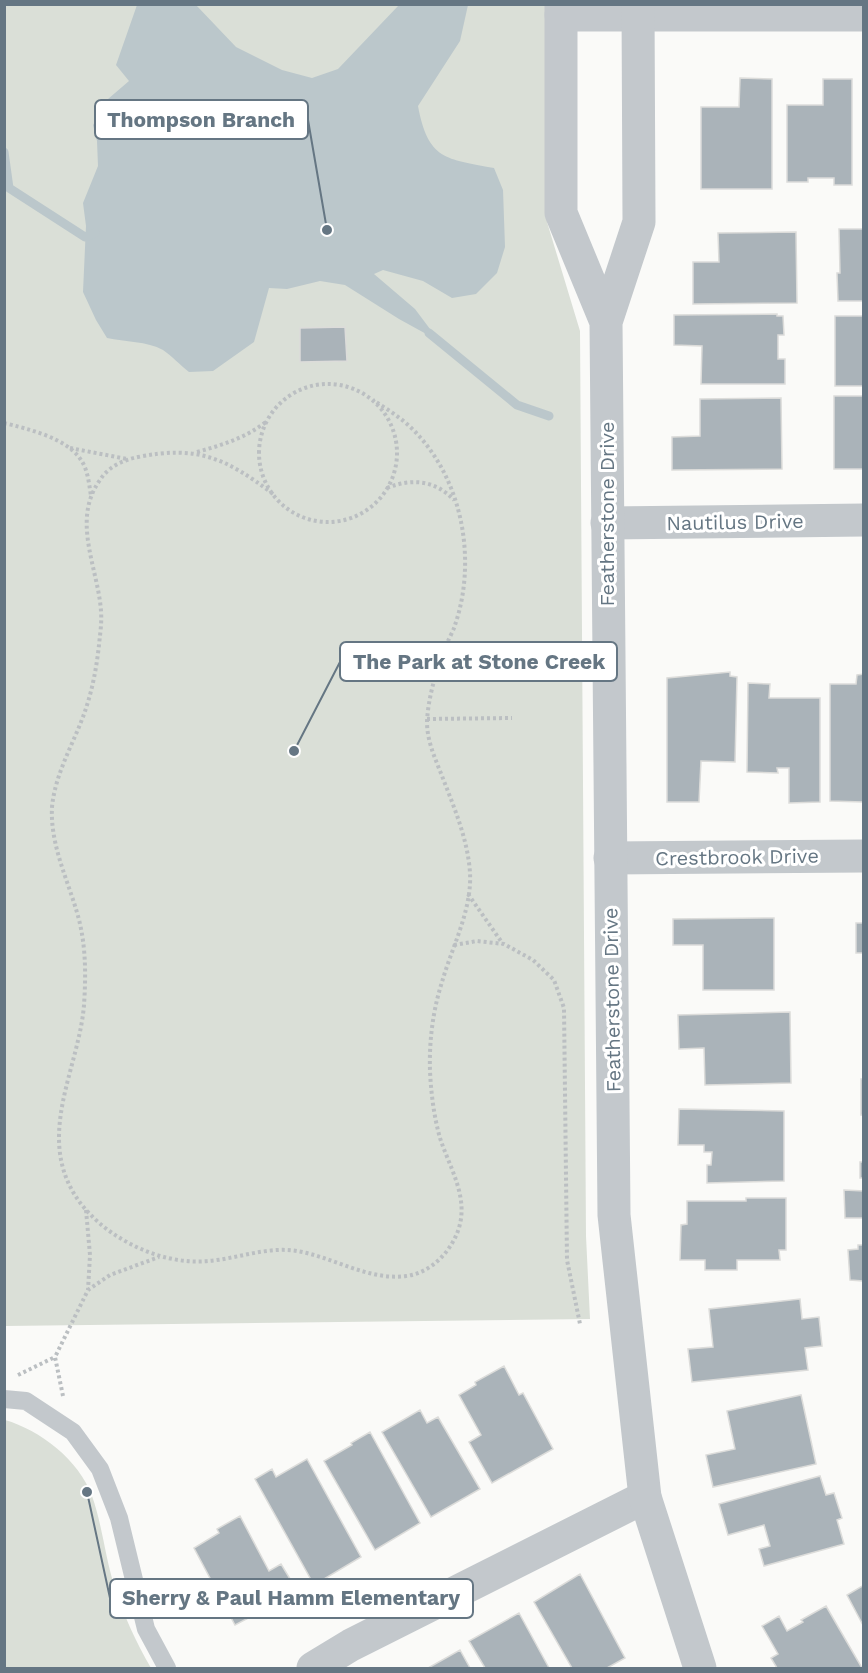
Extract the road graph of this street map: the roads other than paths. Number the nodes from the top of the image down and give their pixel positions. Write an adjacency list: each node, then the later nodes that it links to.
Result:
1 (561, 10): 2 (street, Featherstone Drive); 4 (street, Featherstone Drive)
2 (638, 10): 3 (street); 4 (street, Featherstone Drive)
3 (864, 15)
4 (606, 322): 6 (street, Featherstone Drive)
5 (864, 520): 6 (street, Nautilus Drive)
6 (607, 523): 8 (street, Featherstone Drive)
7 (864, 856): 8 (street, Crestbrook Drive)
8 (610, 858): 10 (street, Featherstone Drive)
9 (4, 1399): 11 (lane)
10 (645, 1497): 12 (street); 13 (street, Featherstone Drive)
11 (167, 1668)
12 (314, 1668)
13 (700, 1668)

